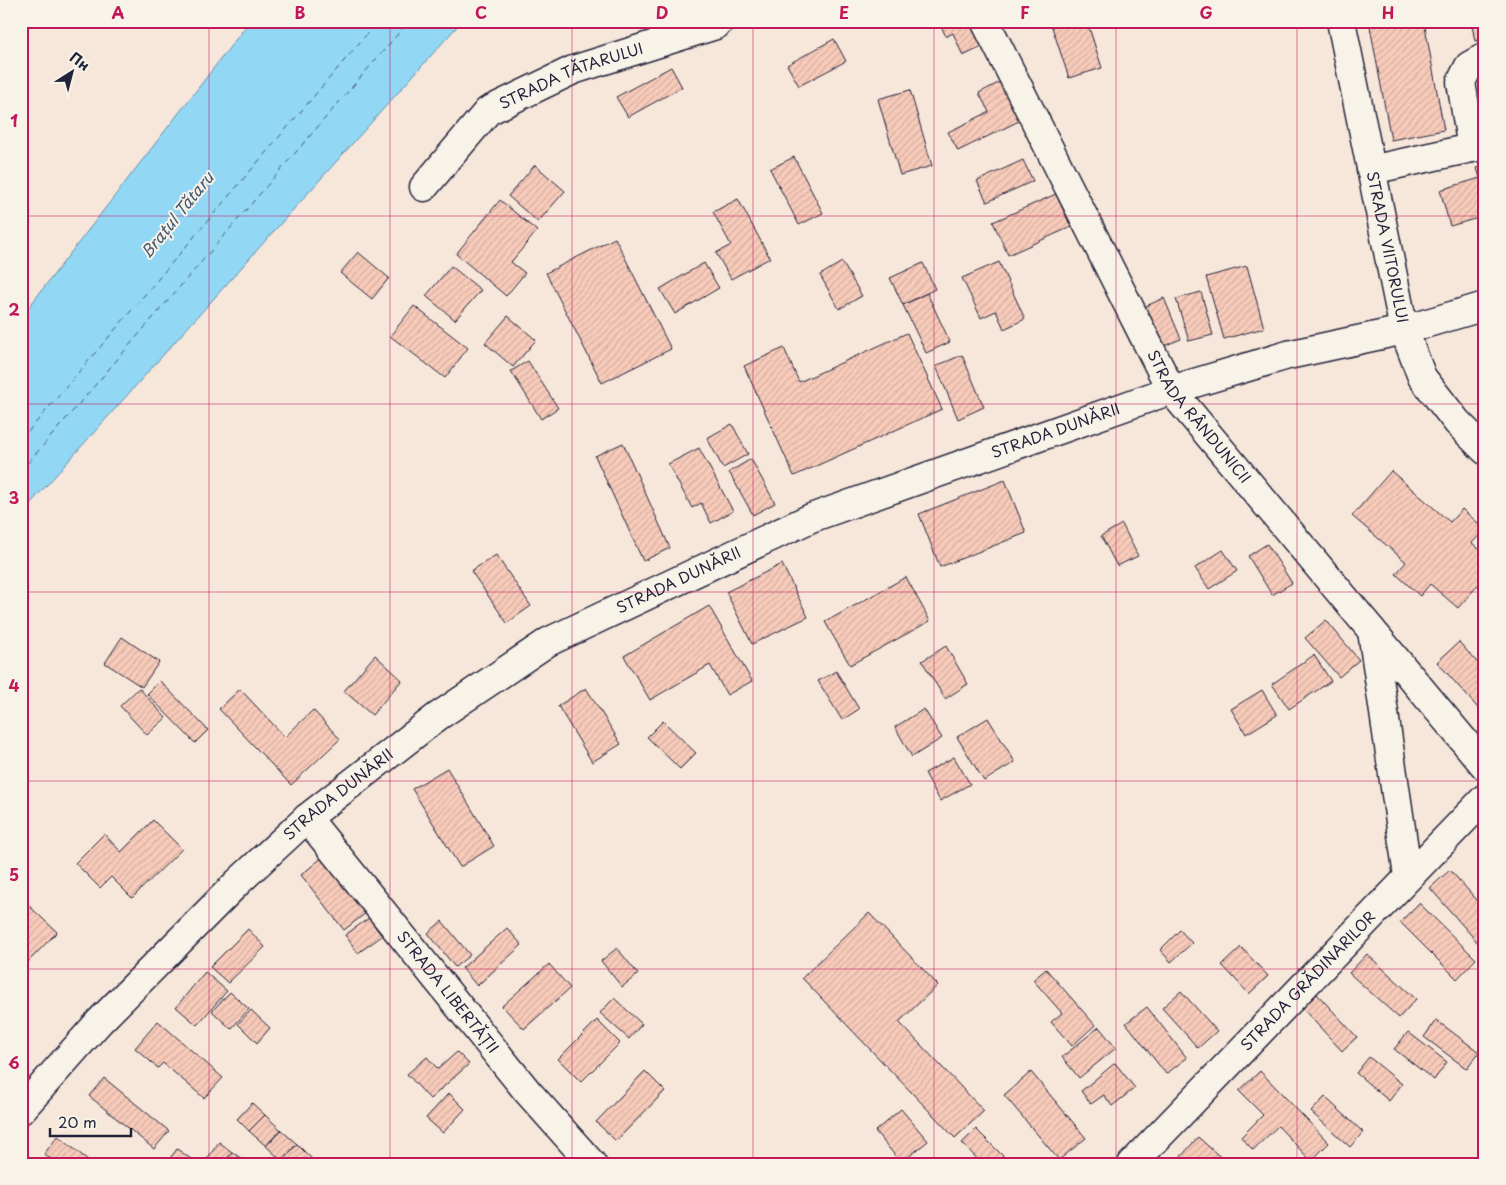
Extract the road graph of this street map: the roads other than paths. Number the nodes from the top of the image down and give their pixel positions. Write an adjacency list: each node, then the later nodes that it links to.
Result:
1 (720, 21): 7 (street, STRADA TĂTARULUI)
2 (985, 21): 10 (street, STRADA RÂNDUNICII)
3 (1341, 21): 6 (street, STRADA VIITORULUI)
4 (1485, 58): 5 (street)
5 (1478, 146): 6 (street)
6 (1371, 170): 9 (street, STRADA VIITORULUI)
7 (424, 187)
8 (1485, 306): 9 (street, STRADA DUNĂRII)
9 (1404, 330): 10 (street, STRADA DUNĂRII); 11 (street, STRADA VIITORULUI)
10 (1171, 390): 12 (street, STRADA RÂNDUNICII); 15 (street, STRADA DUNĂRII)
11 (1485, 450)
12 (1372, 631): 13 (street, STRADA RÂNDUNICII); 16 (street)
13 (1485, 766)
14 (1485, 798): 16 (street, STRADA GRĂDINARILOR)
15 (307, 818): 17 (street, STRADA DUNĂRII); 18 (street, STRADA LIBERTĂȚII)
16 (1408, 876): 19 (street, STRADA GRĂDINARILOR)
17 (21, 1110)
18 (592, 1164)
19 (1132, 1164)

